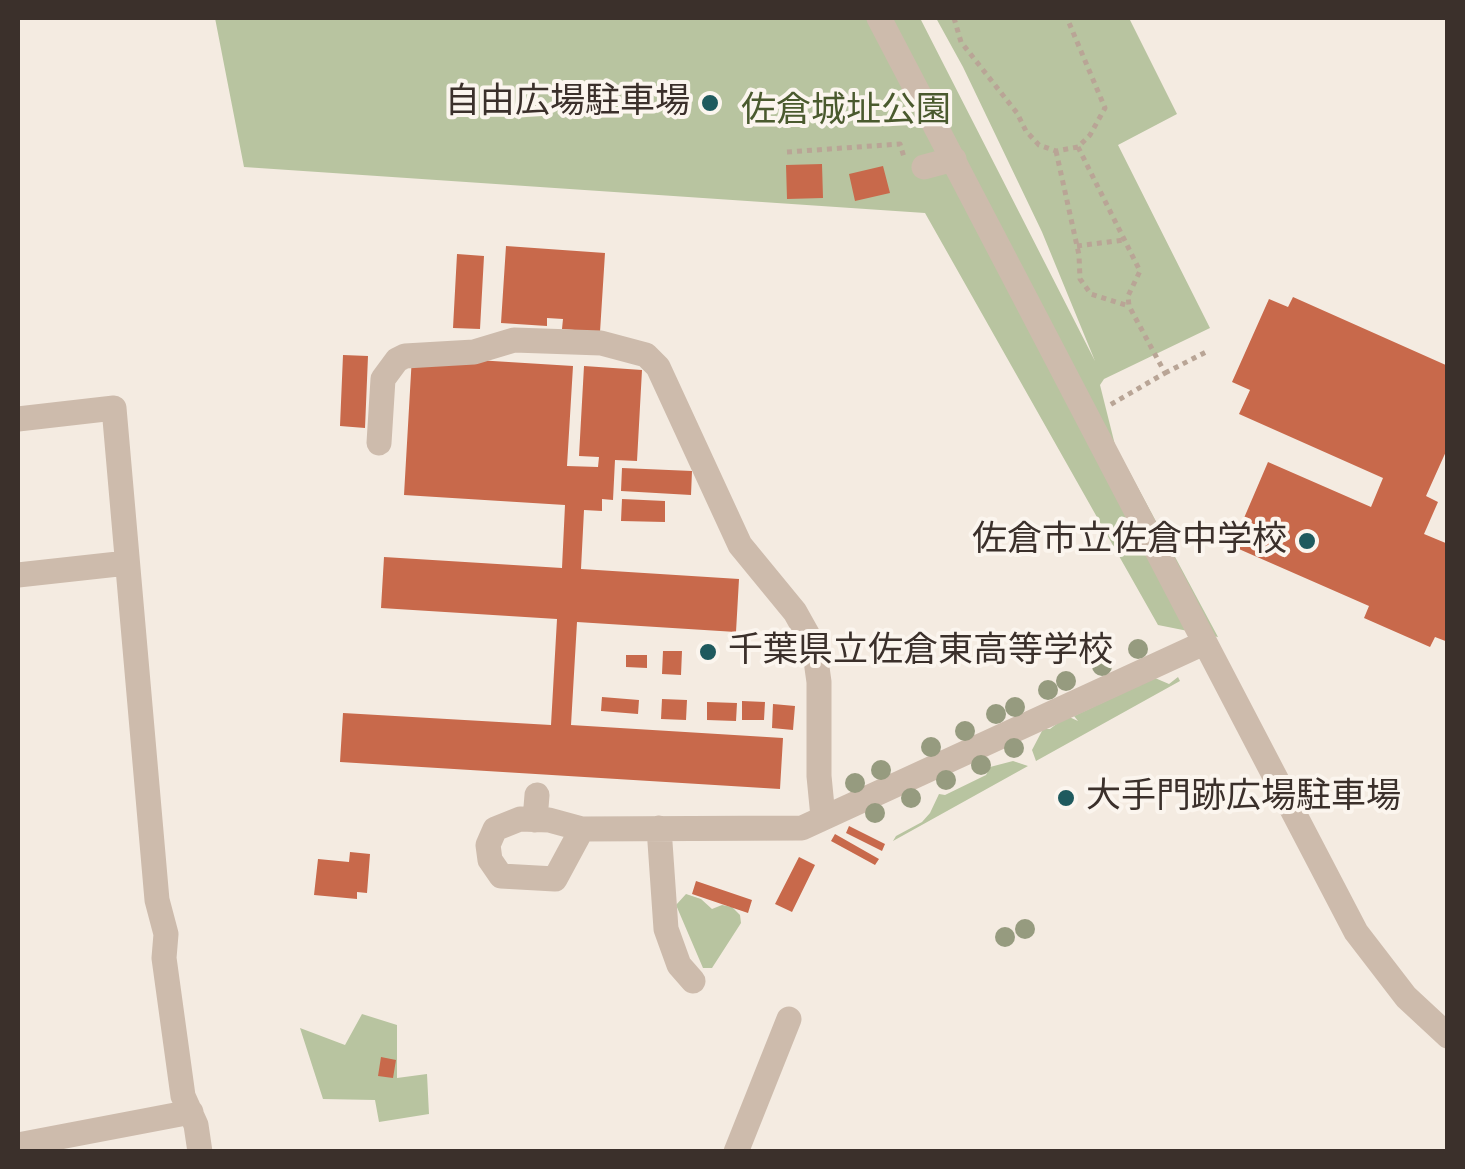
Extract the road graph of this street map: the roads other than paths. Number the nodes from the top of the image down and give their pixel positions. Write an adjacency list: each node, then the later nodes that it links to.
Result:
1 (879, 18): 2 (street)
2 (954, 159): 3 (street); 8 (street)
3 (914, 164)
4 (18, 419): 6 (street)
5 (379, 443): 9 (street)
6 (127, 563): 7 (street); 15 (street)
7 (18, 574)
8 (1204, 643): 9 (street); 14 (street)
9 (822, 817): 11 (street)
10 (582, 828): 10 (street); 11 (street)
11 (659, 828): 12 (street)
12 (693, 981)
13 (789, 1019): 18 (street)
14 (1448, 1036)
15 (190, 1112): 16 (street); 17 (street)
16 (18, 1145)
17 (200, 1152)
18 (736, 1152)

